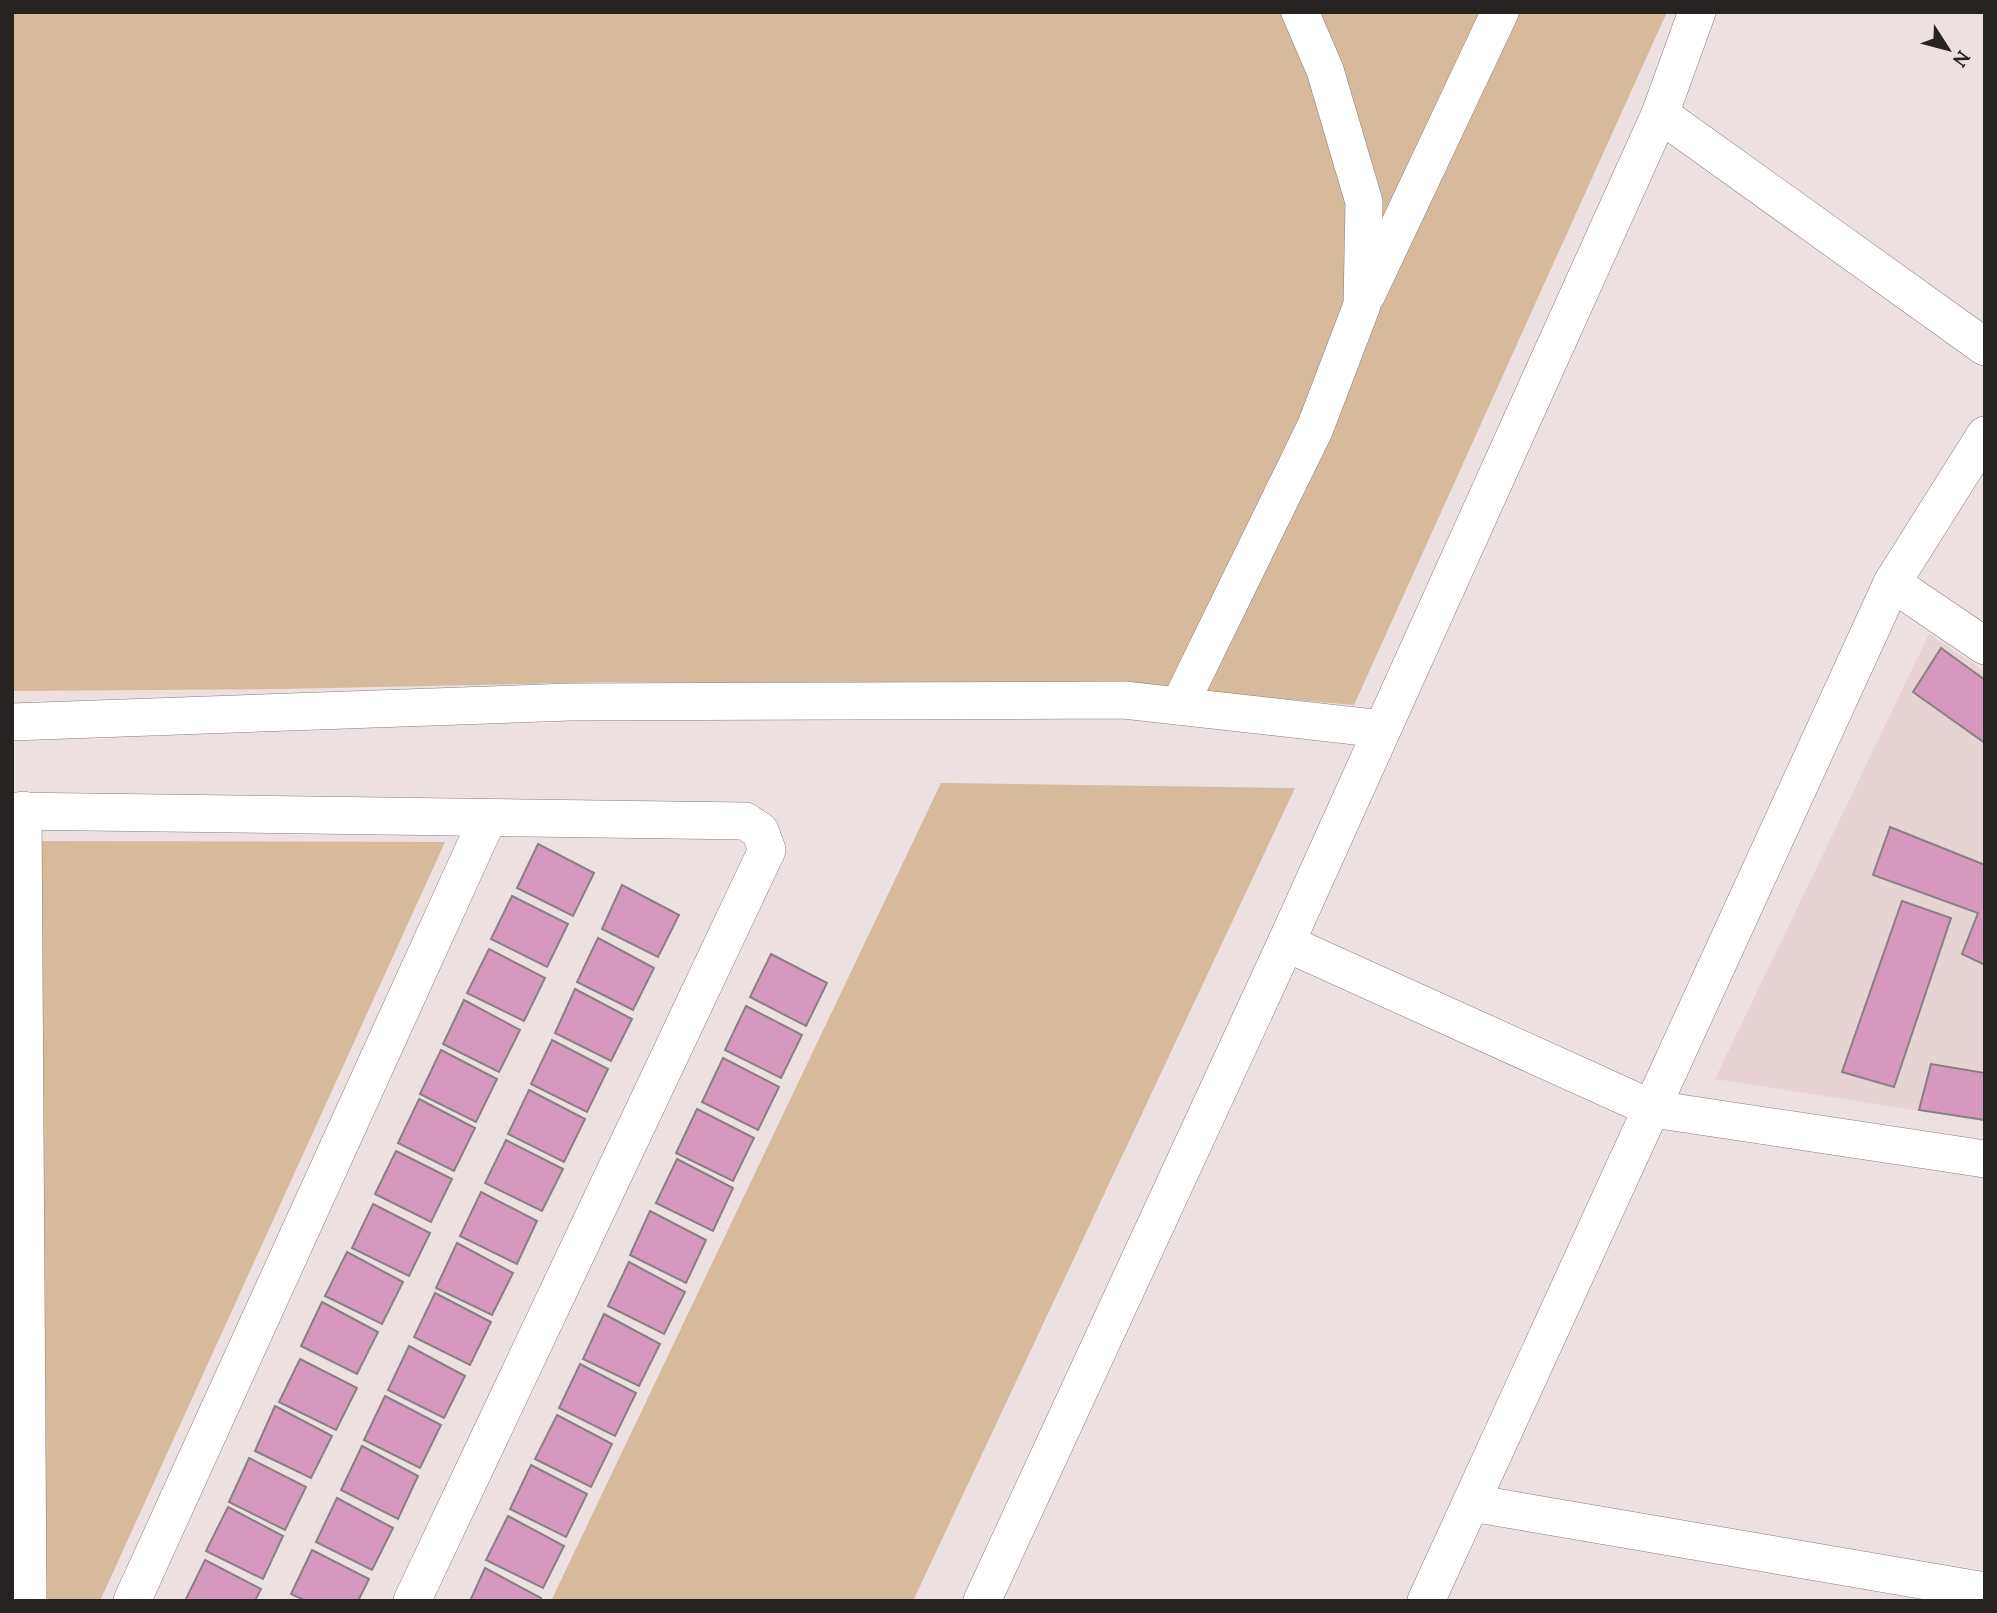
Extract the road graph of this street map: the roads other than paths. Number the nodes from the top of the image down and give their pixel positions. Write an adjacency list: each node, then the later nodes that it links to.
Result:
1 (1300, 12): 5 (street)
2 (1500, 12): 5 (street)
3 (1697, 12): 4 (street)
4 (1660, 114): 6 (street); 12 (street)
5 (1362, 305): 10 (street)
6 (1985, 346)
7 (1985, 435): 8 (street)
8 (1892, 583): 9 (street); 16 (street)
9 (1985, 646)
10 (1179, 706): 11 (street); 12 (street)
11 (12, 722)
12 (1382, 729): 15 (street)
13 (18, 811): 14 (street); 20 (street)
14 (488, 818): 21 (street); 22 (street)
15 (1286, 943): 16 (street); 23 (street)
16 (1653, 1109): 17 (street); 18 (street)
17 (1985, 1158)
18 (1472, 1503): 19 (street); 24 (street)
19 (1985, 1591)
20 (28, 1601)
21 (132, 1601)
22 (412, 1601)
23 (982, 1601)
24 (1426, 1601)

